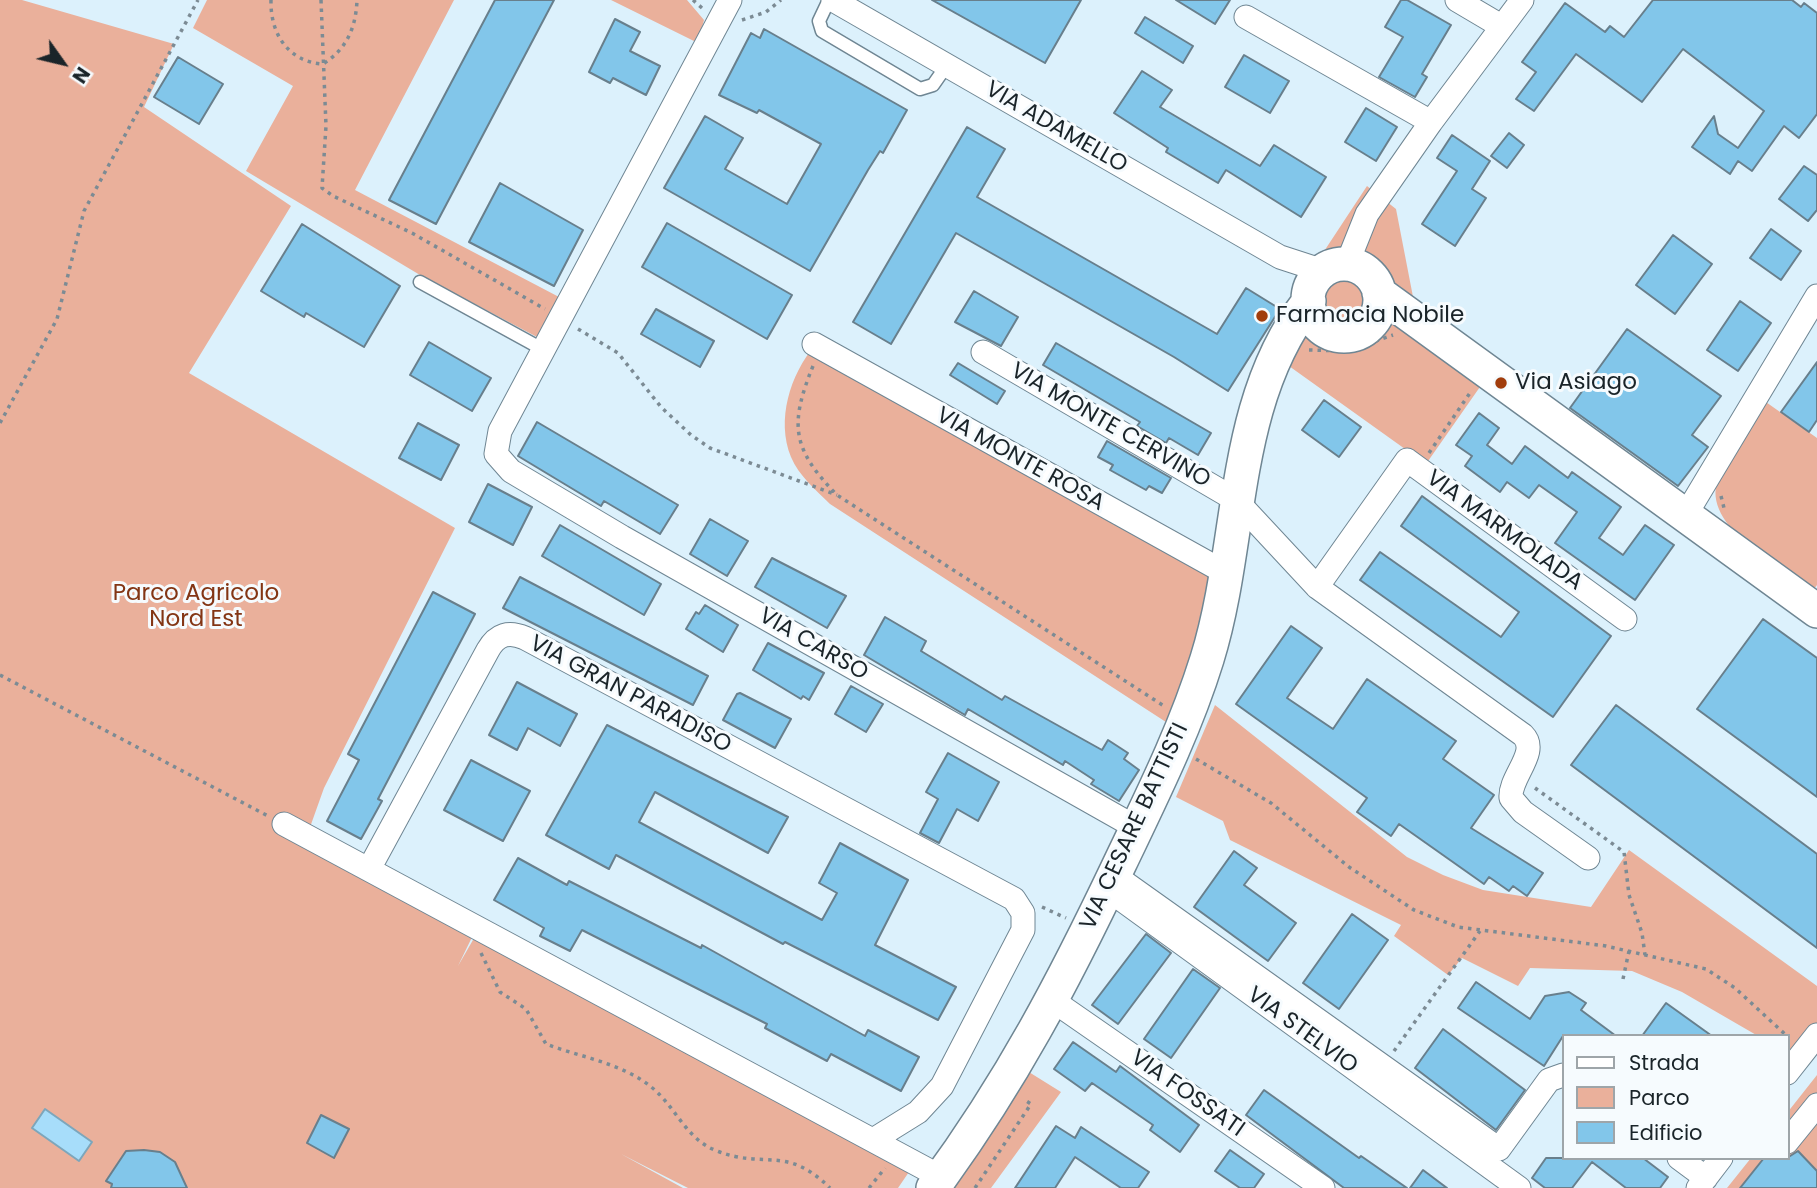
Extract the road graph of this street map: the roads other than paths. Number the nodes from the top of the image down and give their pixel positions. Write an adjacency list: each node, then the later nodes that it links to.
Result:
1 (730, 0): 14 (street)
2 (831, 0): 7 (street, VIA ADAMELLO); 7 (lane)
3 (1457, 0): 6 (street)
4 (1522, 0): 6 (street, VIA CESARE BATTISTI)
5 (1246, 17): 8 (street)
6 (1502, 26): 8 (street, VIA CESARE BATTISTI)
7 (947, 65): 10 (street, VIA ADAMELLO)
8 (1430, 122): 10 (street, VIA CESARE BATTISTI)
9 (420, 282): 14 (lane)
10 (1322, 291): 12 (street); 12 (street); 16 (street, VIA CESARE BATTISTI)
11 (1817, 296): 17 (street)
12 (1392, 318): 17 (street)
13 (820, 348): 18 (street, VIA MONTE ROSA)
14 (544, 350): 23 (street, VIA CARSO)
15 (984, 352): 16 (street, VIA MONTE CERVINO)
16 (1236, 500): 18 (street, VIA CESARE BATTISTI); 19 (street)
17 (1685, 516): 20 (street)
18 (1226, 573): 23 (street, VIA CESARE BATTISTI)
19 (1317, 587): 21 (street, VIA MARMOLADA); 24 (street)
20 (1814, 603)
21 (1625, 619)
22 (284, 824): 25 (street)
23 (1136, 828): 26 (street, VIA CESARE BATTISTI)
24 (1588, 858)
25 (369, 869): 32 (street); 32 (street, VIA GRAN PARADISO)
26 (1111, 882): 27 (street, VIA CESARE BATTISTI); 34 (street, VIA STELVIO); 37 (street, VIA STELVIO)
27 (1052, 1000): 38 (street, VIA CESARE BATTISTI); 40 (street, VIA FOSSATI)
28 (1817, 1035): 29 (street)
29 (1789, 1070)
30 (1562, 1074): 34 (street)
31 (1817, 1105): 33 (street)
32 (873, 1140): 38 (street)
33 (1789, 1140)
34 (1499, 1149): 37 (street)
35 (1681, 1160): 39 (street)
36 (1719, 1160): 39 (street)
37 (1498, 1173): 41 (street, VIA STELVIO)
38 (937, 1183)
39 (1702, 1183)
40 (1323, 1188)
41 (1519, 1188)

